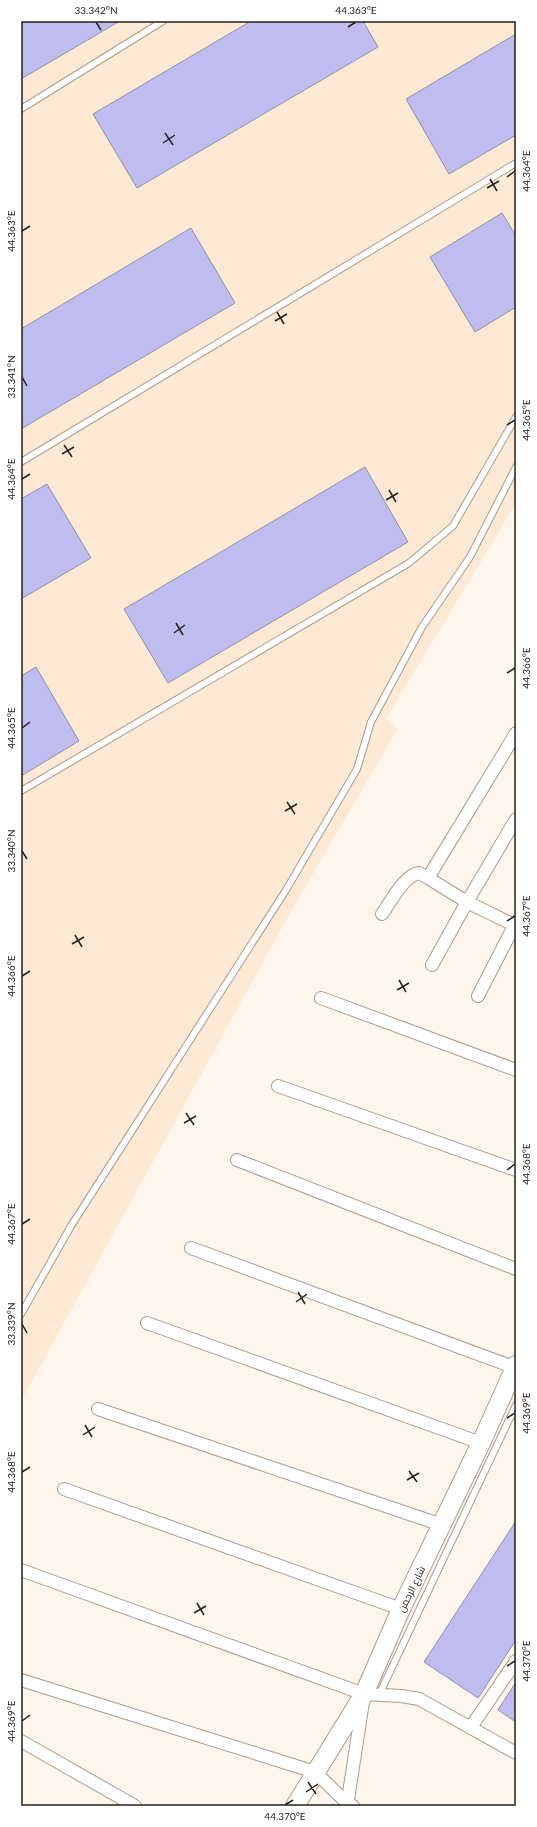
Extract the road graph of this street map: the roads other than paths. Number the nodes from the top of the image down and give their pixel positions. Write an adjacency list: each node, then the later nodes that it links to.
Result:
1 (163, 21): 2 (lane)
2 (21, 109)
3 (516, 163): 5 (lane)
4 (516, 418): 8 (lane)
5 (21, 462)
6 (516, 467): 23 (lane)
7 (516, 733): 10 (street)
8 (21, 791)
9 (516, 819): 11 (street)
10 (428, 878): 11 (street); 12 (street)
11 (467, 902): 13 (street); 14 (street)
12 (382, 914)
13 (515, 924): 15 (street)
14 (432, 965)
15 (478, 996)
16 (321, 998): 17 (street)
17 (516, 1070)
18 (278, 1086): 20 (street)
19 (237, 1160): 22 (street)
20 (516, 1170)
21 (191, 1248): 25 (street)
22 (516, 1269)
23 (21, 1314)
24 (147, 1323): 28 (street)
25 (516, 1367): 28 (street, شارع الرحمن)
26 (516, 1405): 35 (lane)
27 (98, 1409): 30 (street)
28 (481, 1443): 30 (street, شارع الرحمن)
29 (64, 1490): 32 (street)
30 (442, 1525): 32 (street, شارع الرحمن)
31 (21, 1570): 35 (street)
32 (401, 1610): 35 (street, شارع الرحمن)
33 (516, 1661): 36 (street)
34 (21, 1680): 39 (street)
35 (371, 1695): 36 (street); 39 (street, شارع الرحمن); 40 (street)
36 (471, 1727): 38 (street)
37 (21, 1741): 41 (street)
38 (516, 1752)
39 (315, 1772): 40 (street); 42 (street, شارع الرحمن)
40 (349, 1805)
41 (135, 1806)
42 (294, 1806)

